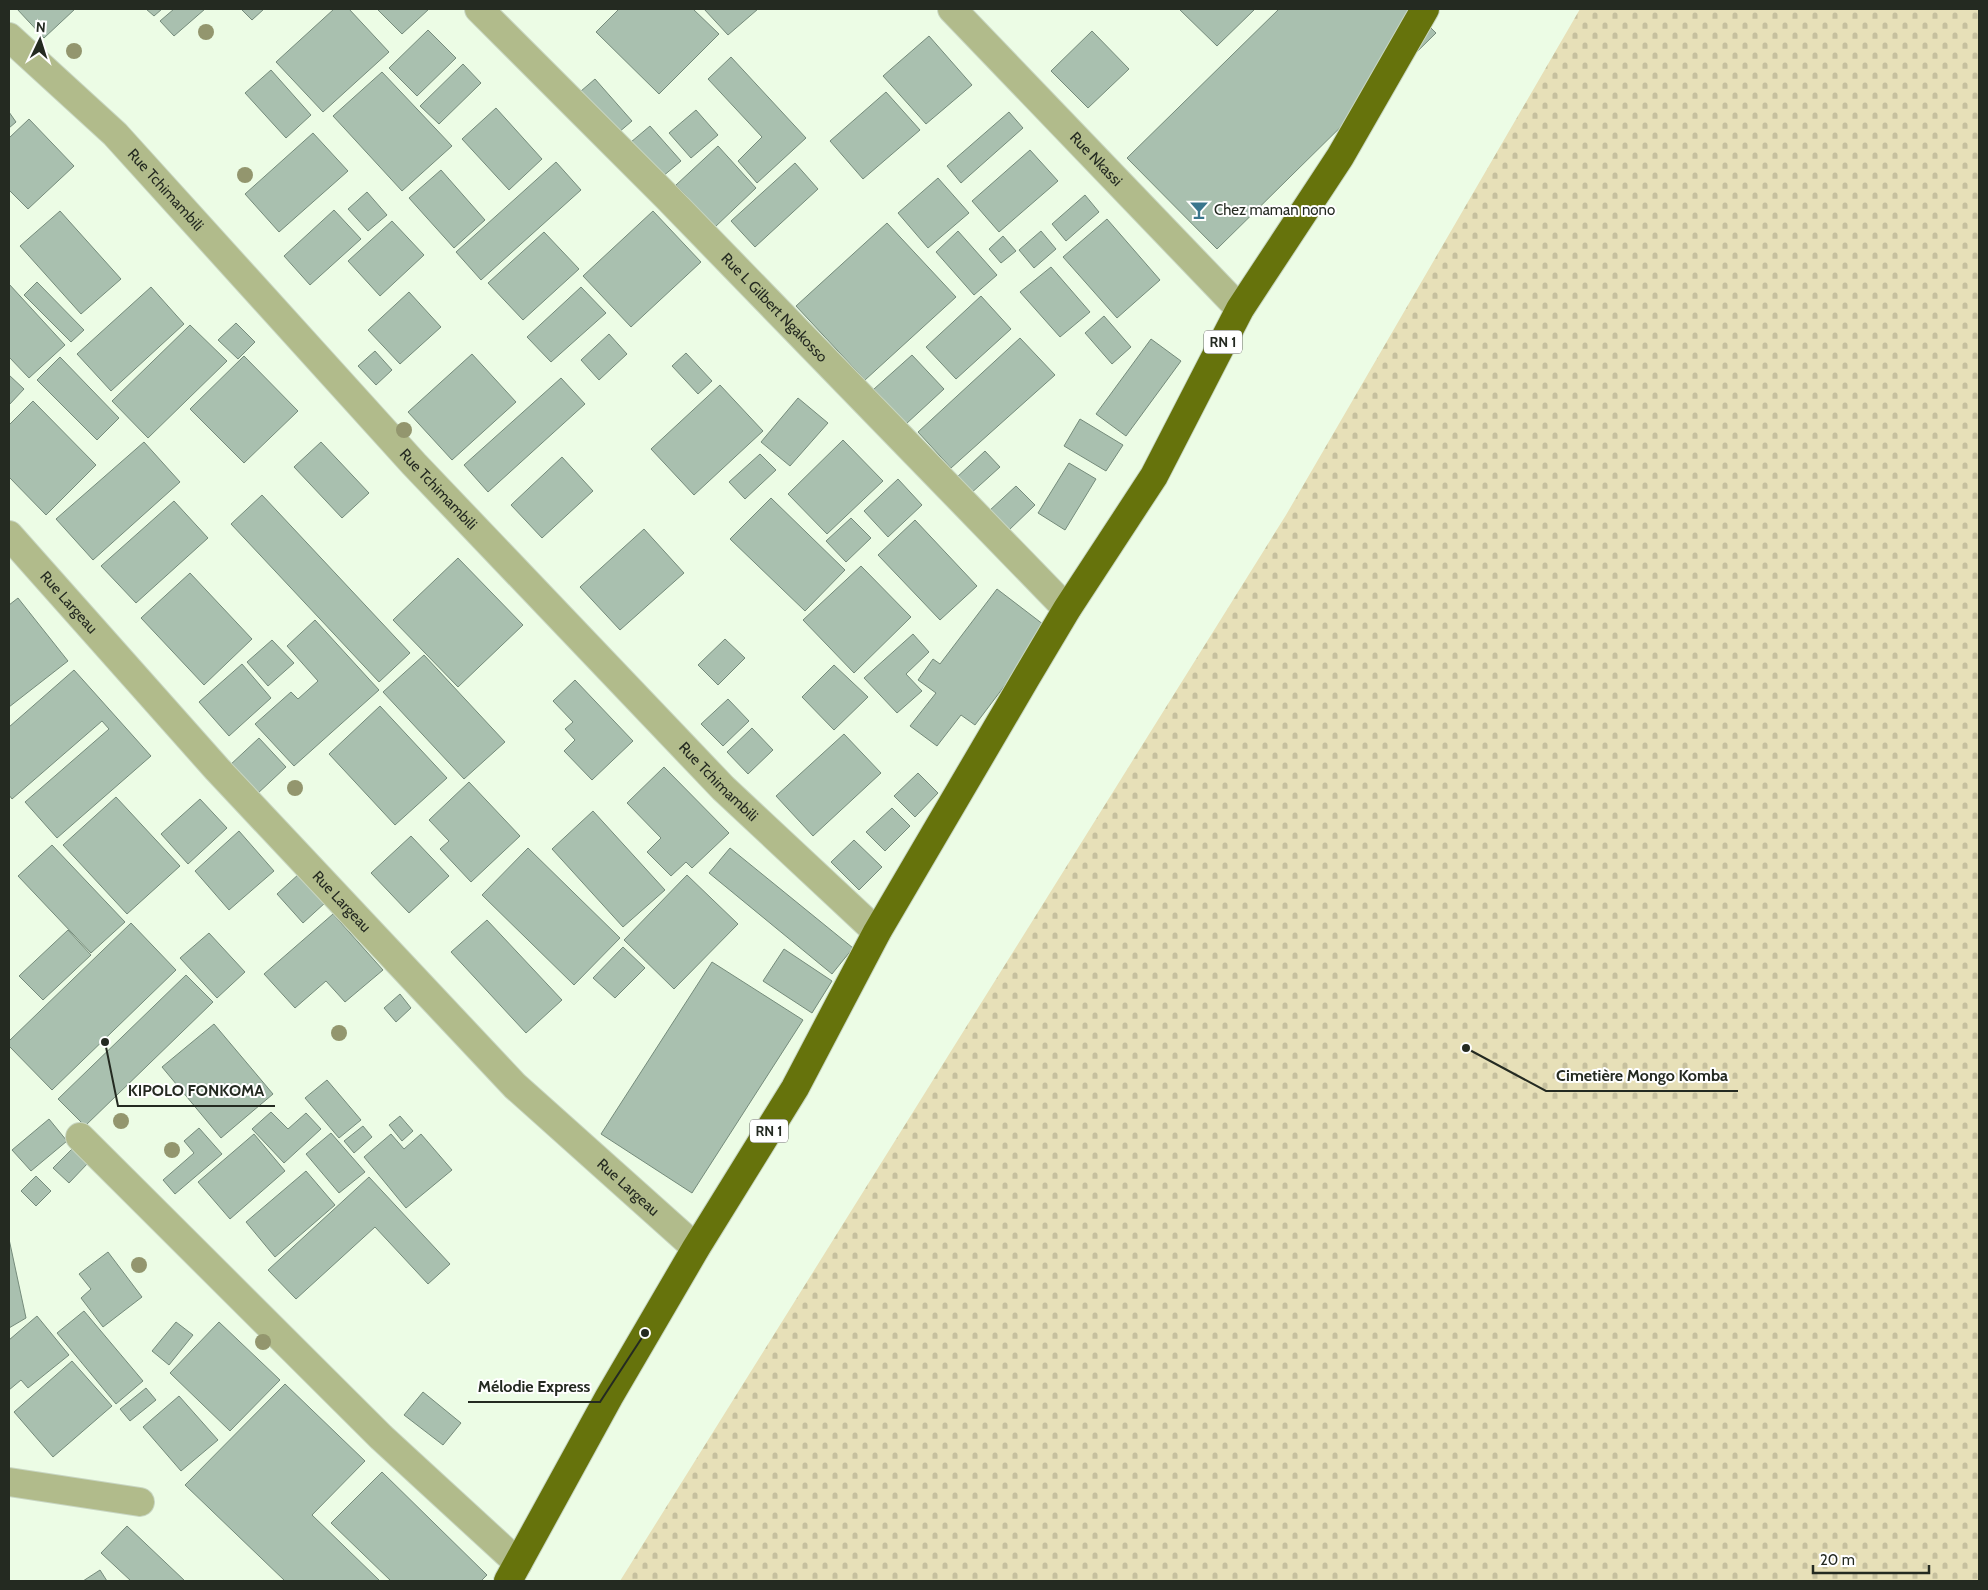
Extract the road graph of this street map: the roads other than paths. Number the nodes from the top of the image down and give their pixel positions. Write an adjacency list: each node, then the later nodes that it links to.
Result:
1 (479, 9): 7 (street, Rue L Gilbert Ngakosso)
2 (952, 9): 5 (street, Rue Nkassi)
3 (1424, 9): 5 (highway, RN 1)
4 (9, 37): 8 (street, Rue Tchimambili)
5 (1240, 309): 7 (highway, RN 1)
6 (9, 535): 10 (street, Rue Largeau)
7 (1067, 609): 8 (highway, RN 1)
8 (877, 932): 10 (highway, RN 1)
9 (80, 1137): 13 (street)
10 (696, 1248): 13 (highway, RN 1)
11 (9, 1482): 12 (street)
12 (140, 1502)
13 (513, 1572)

